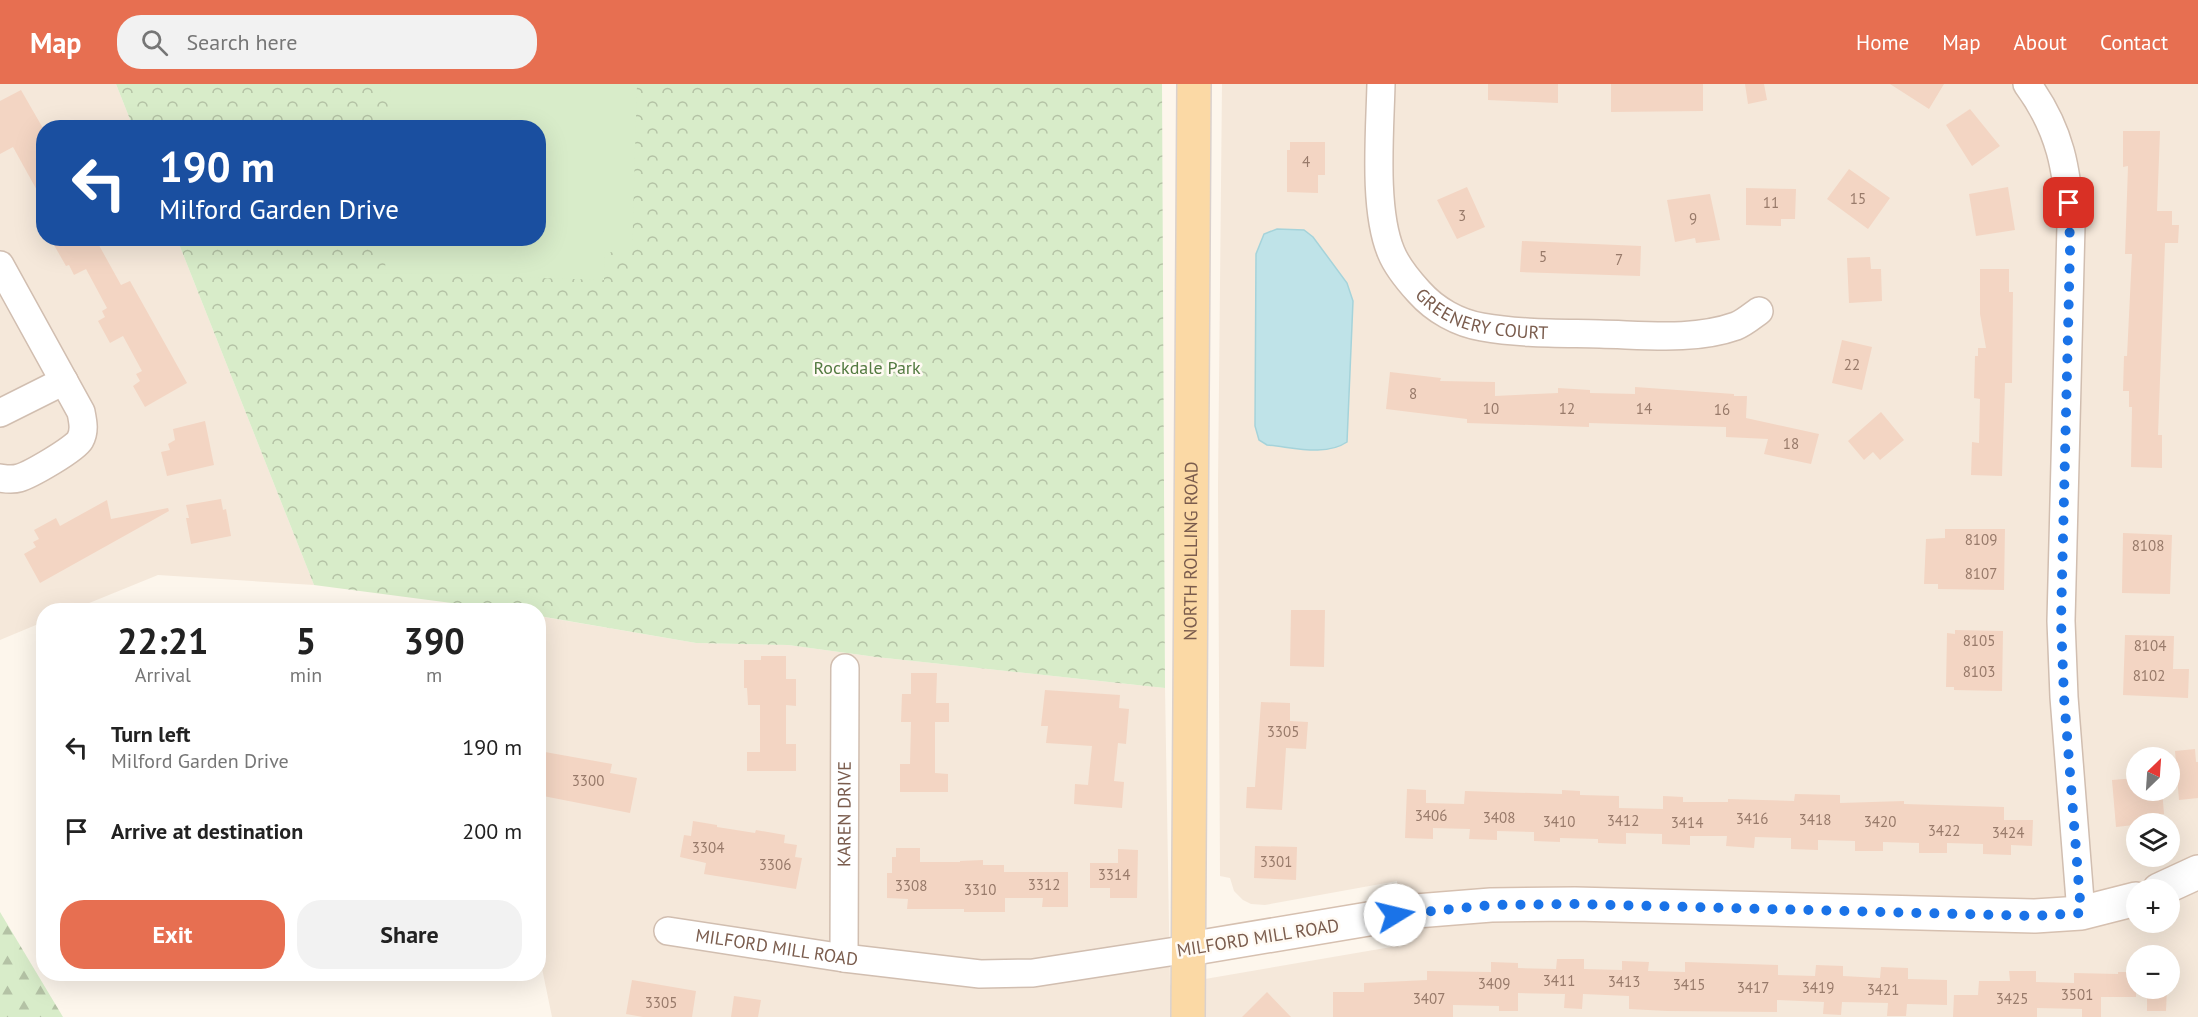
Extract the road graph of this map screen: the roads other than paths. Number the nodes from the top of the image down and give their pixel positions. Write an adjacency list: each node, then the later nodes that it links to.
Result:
1 (1194, 84): 15 (main road, NORTH ROLLING ROAD)
2 (1381, 84): 5 (street, GREENERY COURT)
3 (2027, 84): 13 (street)
4 (0, 265): 6 (street)
5 (1759, 311)
6 (64, 381): 7 (street); 8 (street)
7 (0, 413)
8 (0, 478)
9 (845, 668): 16 (street, KAREN DRIVE)
10 (2198, 872): 11 (main road)
11 (2180, 880)
12 (2126, 902): 13 (main road, MILFORD MILL ROAD)
13 (2081, 913): 15 (main road, MILFORD MILL ROAD)
14 (668, 931): 16 (street, MILFORD MILL ROAD)
15 (1189, 949): 16 (street, MILFORD MILL ROAD); 17 (main road, NORTH ROLLING ROAD)
16 (844, 958)
17 (1188, 1017)

